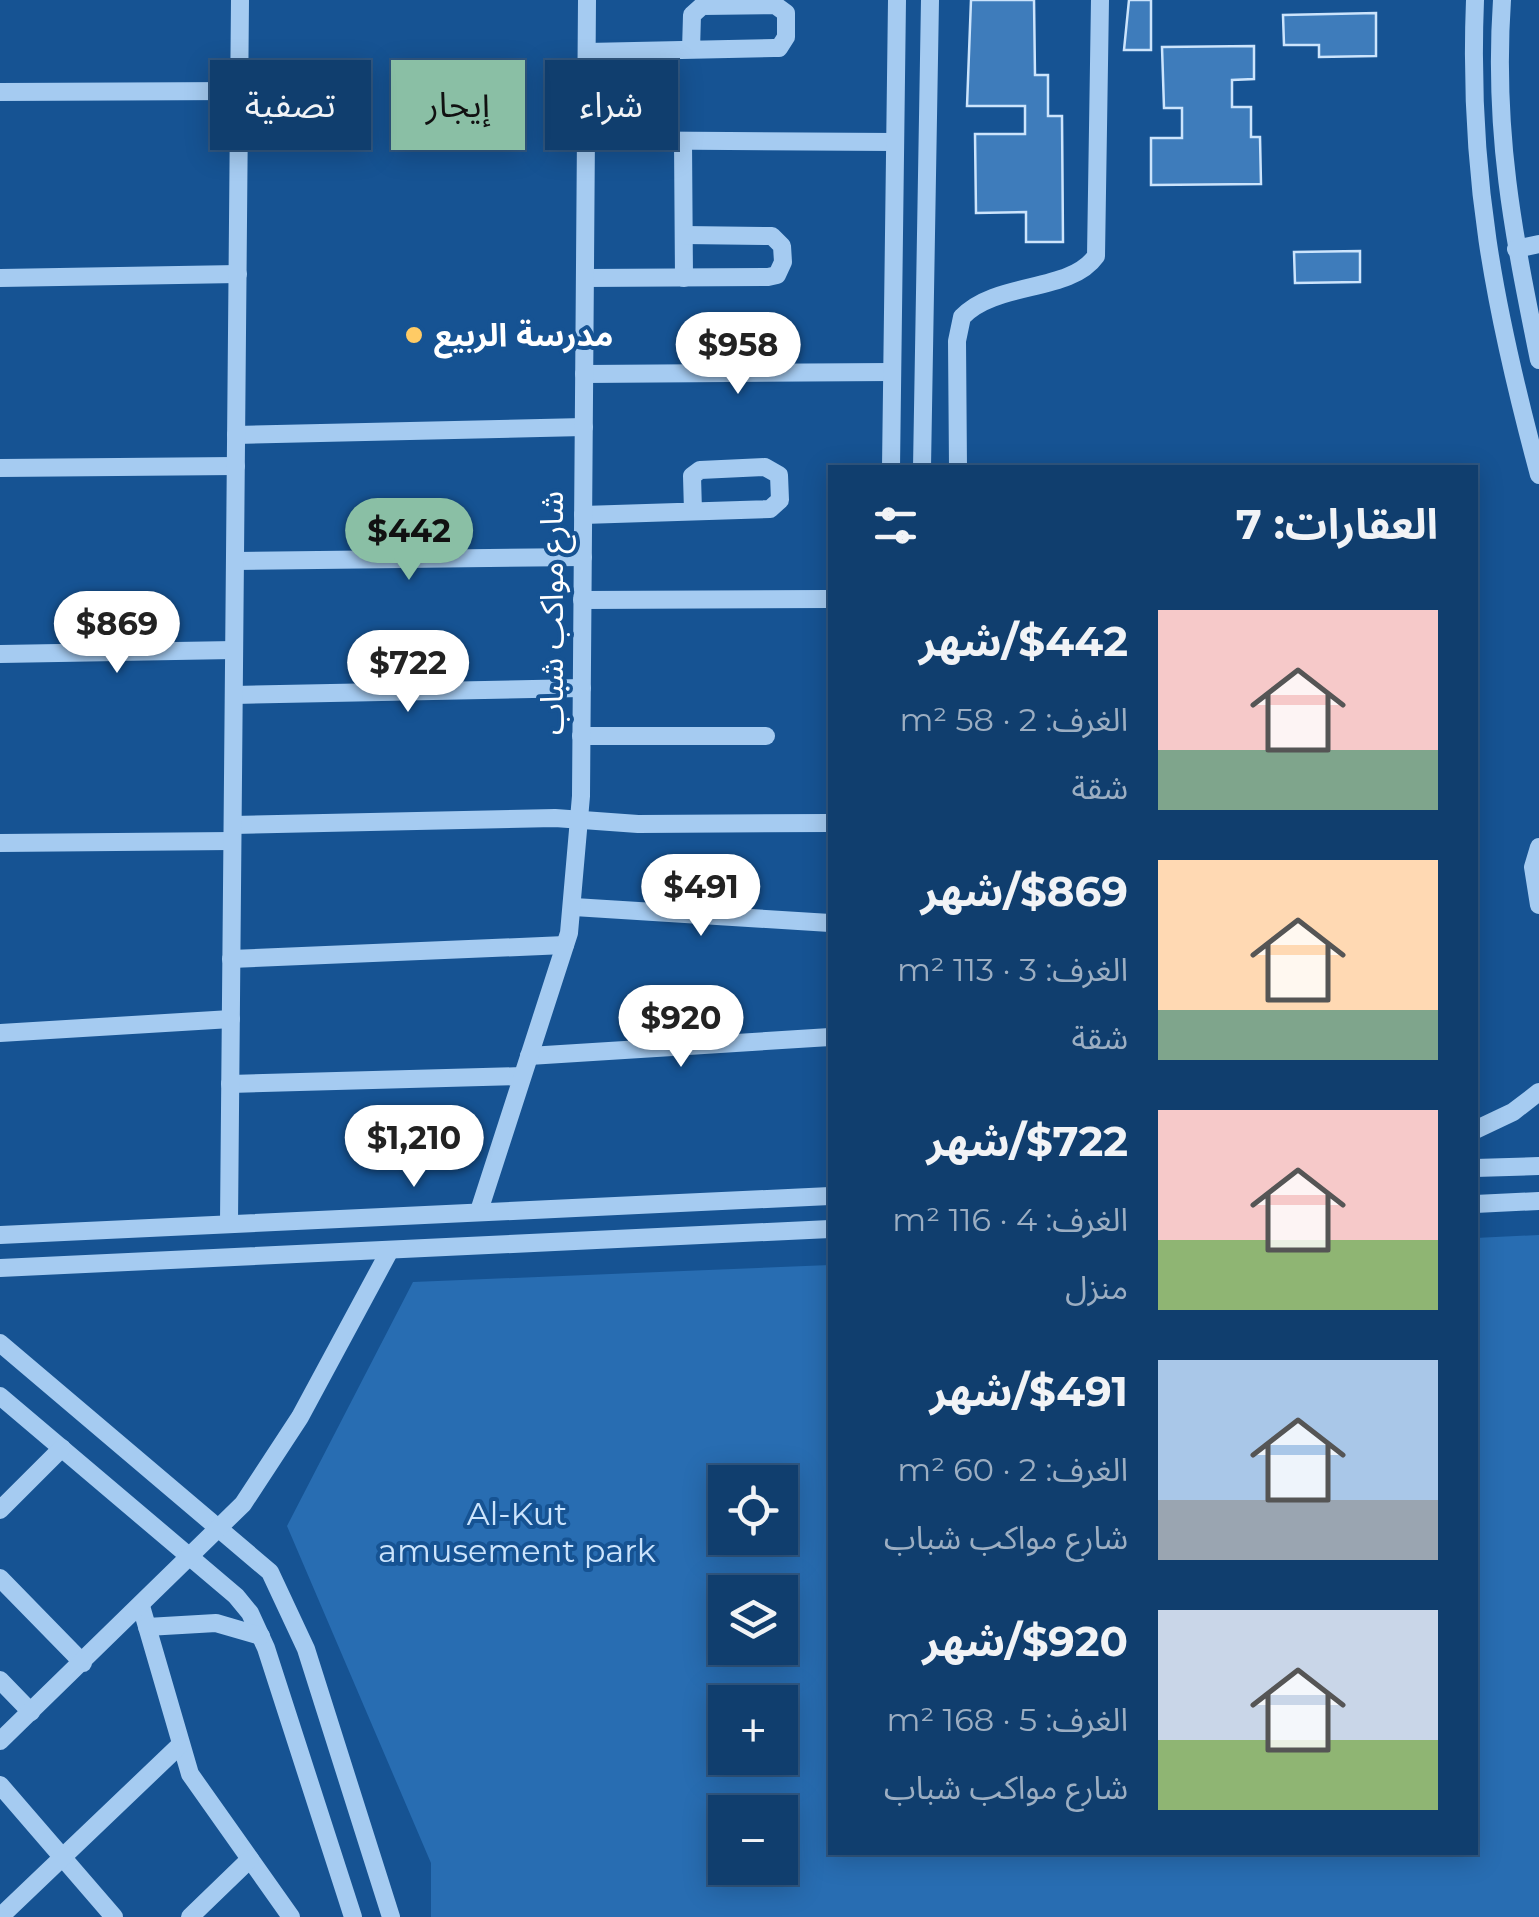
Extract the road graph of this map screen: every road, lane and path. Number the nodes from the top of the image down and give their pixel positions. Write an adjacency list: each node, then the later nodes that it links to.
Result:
1 (240, 0): 11 (street)
2 (588, 0): 10 (street, شارع مواكب شباب)
3 (897, 0): 17 (street)
4 (930, 0): 33 (street)
5 (1100, 0): 34 (street)
6 (1475, 0): 37 (street)
7 (1502, 0): 22 (street)
8 (780, 2): 9 (street); 9 (street)
9 (691, 50): 10 (street)
10 (587, 52): 12 (street, شارع مواكب شباب)
11 (239, 60)
12 (587, 60)
13 (210, 90): 14 (street)
14 (0, 92)
15 (678, 141): 16 (street)
16 (682, 141): 17 (street); 20 (street)
17 (895, 142): 28 (street)
18 (239, 150): 23 (street)
19 (586, 150): 25 (street, شارع مواكب شباب)
20 (684, 235): 26 (street); 26 (street)
21 (1539, 244): 22 (street)
22 (1516, 248): 27 (street)
23 (238, 274): 24 (street); 31 (street)
24 (0, 278)
25 (585, 278): 26 (street); 29 (street, شارع مواكب شباب)
26 (684, 278)
27 (1539, 360)
28 (892, 372): 29 (street); 32 (street)
29 (584, 374): 30 (street, شارع مواكب شباب)
30 (584, 427): 31 (street); 39 (street, شارع مواكب شباب)
31 (236, 435): 35 (street)
32 (891, 465)
33 (922, 465)
34 (958, 465)
35 (236, 466): 36 (street); 41 (street)
36 (0, 468)
37 (1539, 475)
38 (693, 511): 38 (street); 39 (street)
39 (583, 515): 40 (street, شارع مواكب شباب)
40 (583, 558): 41 (street); 42 (street, شارع مواكب شباب)
41 (235, 562): 44 (street)
42 (582, 600): 43 (street); 46 (street, شارع مواكب شباب)
43 (828, 600)
44 (234, 650): 45 (street); 47 (street)
45 (0, 654)
46 (582, 688): 47 (street); 48 (street, شارع مواكب شباب)
47 (234, 695): 52 (street)
48 (581, 736): 49 (street); 50 (street, شارع مواكب شباب)
49 (766, 736)
50 (579, 821): 51 (street); 52 (street); 56 (street, شارع مواكب شباب)
51 (828, 823)
52 (232, 833): 53 (street); 59 (street)
53 (0, 843)
54 (1539, 847): 55 (street)
55 (1539, 905)
56 (574, 907): 57 (street); 58 (street, شارع مواكب شباب)
57 (828, 924)
58 (565, 945): 59 (street); 63 (street, شارع مواكب شباب)
59 (231, 958): 60 (street)
60 (231, 1019): 61 (street); 65 (street)
61 (0, 1033)
62 (828, 1037): 63 (street)
63 (528, 1056): 64 (street, شارع مواكب شباب)
64 (522, 1076): 65 (street); 73 (street, شارع مواكب شباب)
65 (230, 1084): 74 (street)
66 (1539, 1092): 67 (street)
67 (1478, 1129)
68 (1539, 1166): 69 (street)
69 (1478, 1168)
70 (828, 1196): 73 (street)
71 (1539, 1202): 72 (street)
72 (1478, 1204)
73 (478, 1211): 74 (street)
74 (229, 1222): 76 (street)
75 (828, 1229): 77 (street)
76 (0, 1235)
77 (390, 1250): 78 (street); 83 (street)
78 (0, 1268)
79 (0, 1343): 83 (street)
80 (0, 1396): 81 (street)
81 (62, 1448): 82 (street); 84 (street)
82 (0, 1510)
83 (222, 1527): 84 (street); 102 (street)
84 (192, 1556): 86 (street); 88 (street)
85 (0, 1578): 89 (street)
86 (141, 1606): 87 (street); 89 (street)
87 (147, 1627): 88 (street); 93 (street)
88 (261, 1636): 101 (street)
89 (82, 1663): 91 (street)
90 (0, 1680): 91 (street)
91 (31, 1712): 92 (street)
92 (0, 1741)
93 (179, 1746): 95 (street); 96 (street)
94 (0, 1785): 95 (street)
95 (62, 1858): 97 (street); 98 (street)
96 (250, 1859): 99 (street); 100 (street)
97 (0, 1917)
98 (114, 1917)
99 (190, 1917)
100 (292, 1917)
101 (353, 1917)
102 (391, 1917)

